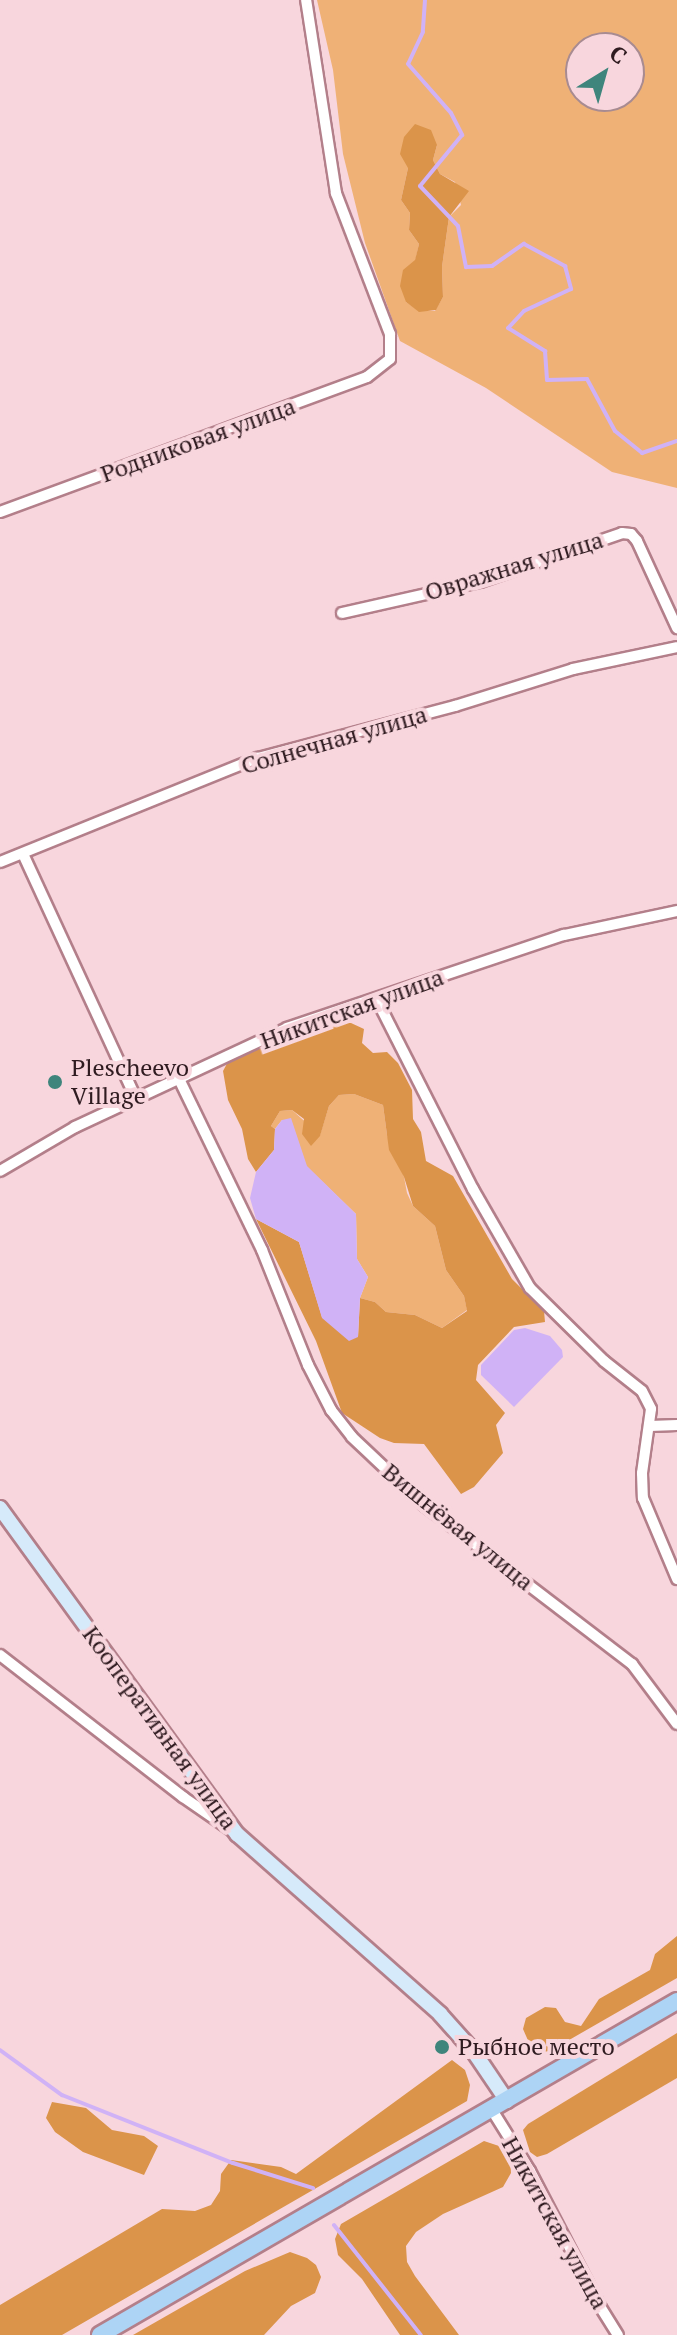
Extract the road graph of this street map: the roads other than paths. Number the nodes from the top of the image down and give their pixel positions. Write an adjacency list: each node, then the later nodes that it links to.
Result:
1 (306, 0): 2 (street, Родниковая улица)
2 (0, 512)
3 (342, 613): 4 (street, Овражная улица)
4 (677, 628)
5 (677, 647): 6 (street, Солнечная улица)
6 (23, 854): 7 (street, Солнечная улица); 11 (street)
7 (0, 862)
8 (677, 911): 9 (street, Никитская улица)
9 (377, 1000): 10 (street, Никитская улица); 14 (street)
10 (179, 1079): 11 (street, Никитская улица); 18 (street, Вишнёвая улица)
11 (136, 1099): 12 (street, Никитская улица)
12 (0, 1171)
13 (677, 1425): 14 (street)
14 (650, 1426): 16 (street)
15 (0, 1508): 19 (street, Кооперативная улица)
16 (677, 1579)
17 (0, 1655): 19 (street)
18 (677, 1724)
19 (238, 1835): 21 (street, Кооперативная улица)
20 (677, 2001): 21 (main road)
21 (499, 2106): 22 (main road); 23 (street, Никитская улица)
22 (100, 2335)
23 (618, 2335)

